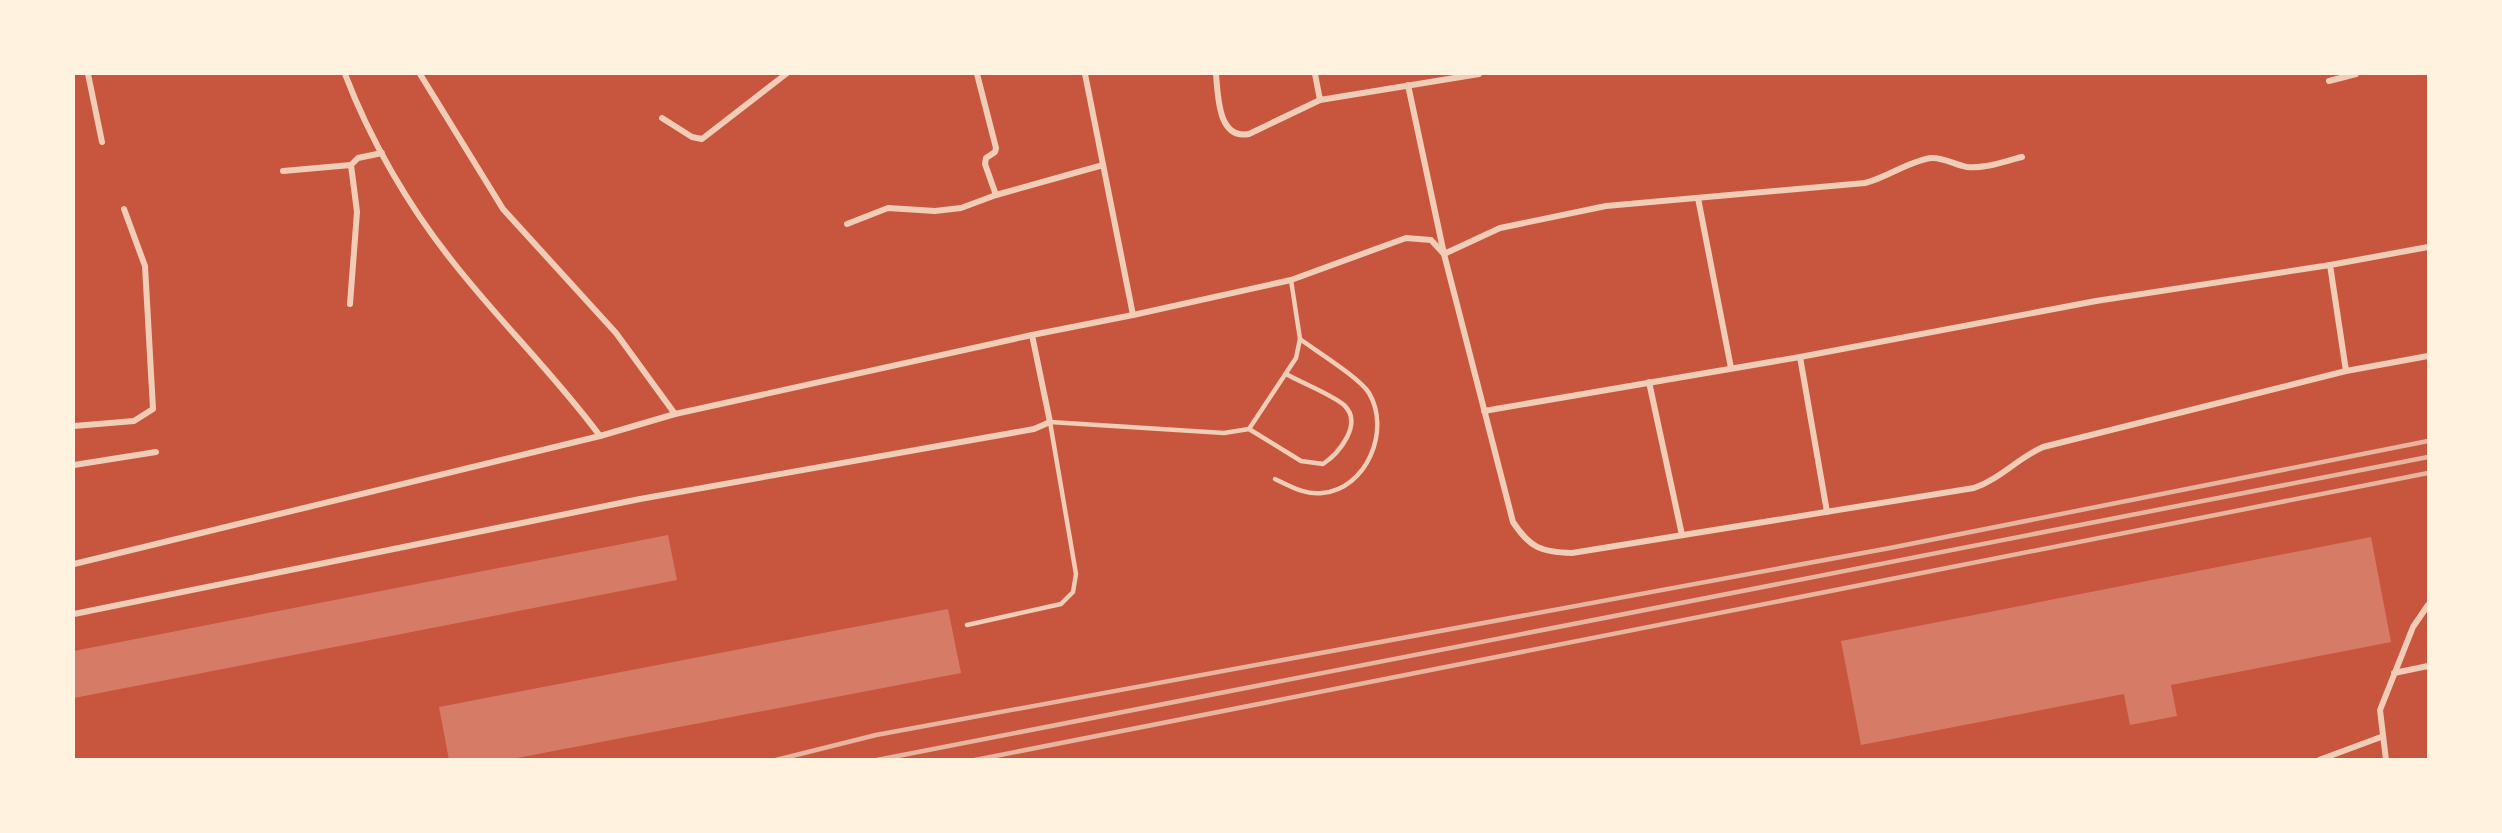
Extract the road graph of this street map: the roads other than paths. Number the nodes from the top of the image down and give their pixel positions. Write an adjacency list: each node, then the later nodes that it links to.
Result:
1 (88, 74): 15 (street)
2 (345, 74): 16 (street)
3 (420, 74): 40 (street)
4 (786, 74): 14 (street)
5 (977, 74): 21 (street)
6 (1085, 74): 19 (street)
7 (1216, 74): 13 (street)
8 (1315, 74): 13 (street)
9 (1479, 74): 12 (street)
10 (2356, 74): 11 (street)
11 (2329, 81)
12 (1408, 85): 13 (street); 26 (street)
13 (1320, 100)
14 (662, 118)
15 (102, 142)
16 (382, 153): 18 (street); 44 (street)
17 (2022, 157): 22 (street)
18 (351, 165): 20 (street); 29 (street)
19 (1103, 165): 21 (street); 30 (street)
20 (283, 171)
21 (996, 195): 24 (street)
22 (1698, 198): 26 (street); 35 (street)
23 (124, 209): 42 (street)
24 (846, 224)
25 (2428, 247): 27 (street)
26 (1444, 254): 28 (street); 39 (street)
27 (2330, 265): 34 (street); 36 (street)
28 (1291, 280): 30 (street); 32 (lane)
29 (350, 304)
30 (1133, 315): 31 (street)
31 (1032, 336): 40 (street); 41 (street)
32 (1300, 339): 37 (lane); 47 (lane)
33 (2428, 356): 36 (street)
34 (1800, 357): 35 (street); 48 (street)
35 (1731, 368): 38 (street)
36 (2346, 371): 48 (street)
37 (1286, 374): 43 (lane); 43 (lane)
38 (1649, 382): 39 (street); 49 (street)
39 (1484, 411): 49 (street)
40 (675, 414): 44 (street)
41 (1050, 422): 43 (lane); 52 (street); 53 (lane)
42 (74, 426)
43 (1249, 429)
44 (600, 436): 50 (street)
45 (156, 452): 46 (street)
46 (74, 465)
47 (1275, 479)
48 (1827, 512): 49 (street)
49 (1682, 535)
50 (74, 564)
51 (2428, 605): 55 (street)
52 (74, 614)
53 (967, 625)
54 (2428, 666): 55 (street)
55 (2394, 673): 56 (street)
56 (2382, 737): 57 (street); 58 (street)
57 (2319, 759)
58 (2386, 759)

